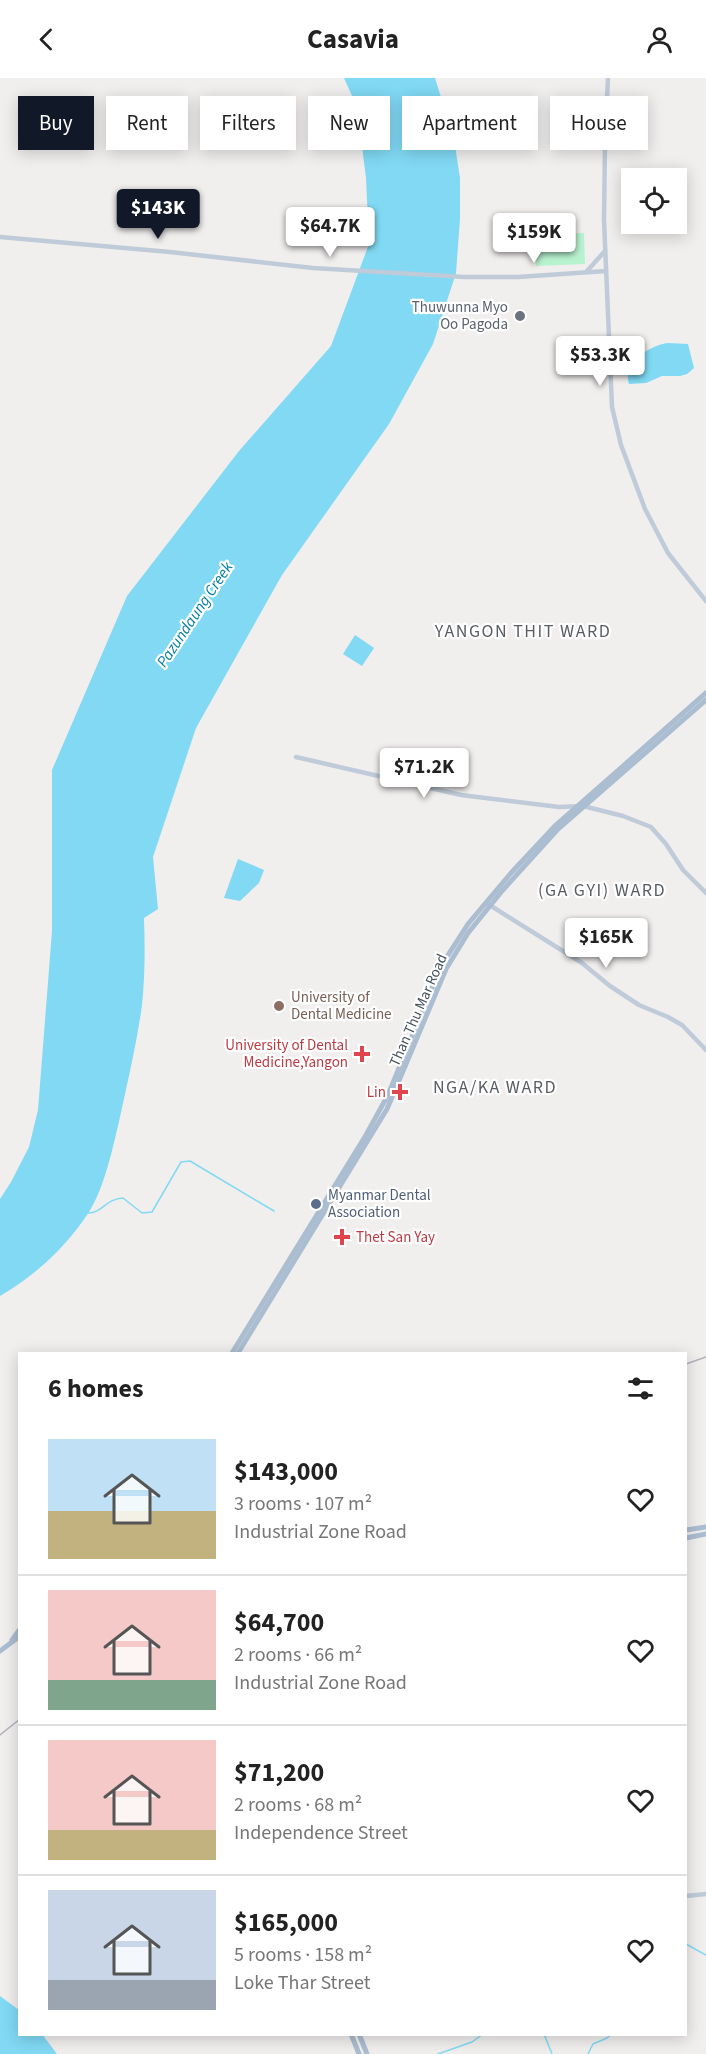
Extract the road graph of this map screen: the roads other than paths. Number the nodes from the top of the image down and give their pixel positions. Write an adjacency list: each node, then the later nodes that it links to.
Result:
1 (608, 78): 3 (street)
2 (0, 237): 6 (street)
3 (605, 251): 4 (street); 6 (street)
4 (606, 271): 5 (street); 7 (street)
5 (594, 272): 6 (street); 7 (street)
6 (586, 273)
7 (606, 284): 8 (street)
8 (706, 601)
9 (706, 693): 13 (main road, Than Thu Mar Road)
10 (706, 700): 12 (main road, Than Thu Mar Road)
11 (296, 757): 13 (street)
12 (583, 806): 13 (street); 14 (street); 15 (main road, Than Thu Mar Road)
13 (574, 807): 15 (main road, Than Thu Mar Road)
14 (706, 893)
15 (487, 903): 16 (street); 17 (main road, Than Thu Mar Road); 18 (main road, Than Thu Mar Road)
16 (706, 1050)
17 (233, 1352)
18 (239, 1352)
19 (706, 1527): 20 (main road)
20 (687, 1530)
21 (706, 1533): 22 (main road)
22 (687, 1538)
23 (18, 1632): 25 (main road)
24 (18, 1638): 25 (main road)
25 (10, 1644): 26 (main road)
26 (0, 1651)
27 (706, 1893): 28 (street)
28 (687, 1896)
29 (352, 2036): 31 (main road)
30 (360, 2036): 32 (main road)
31 (359, 2054)
32 (367, 2054)

